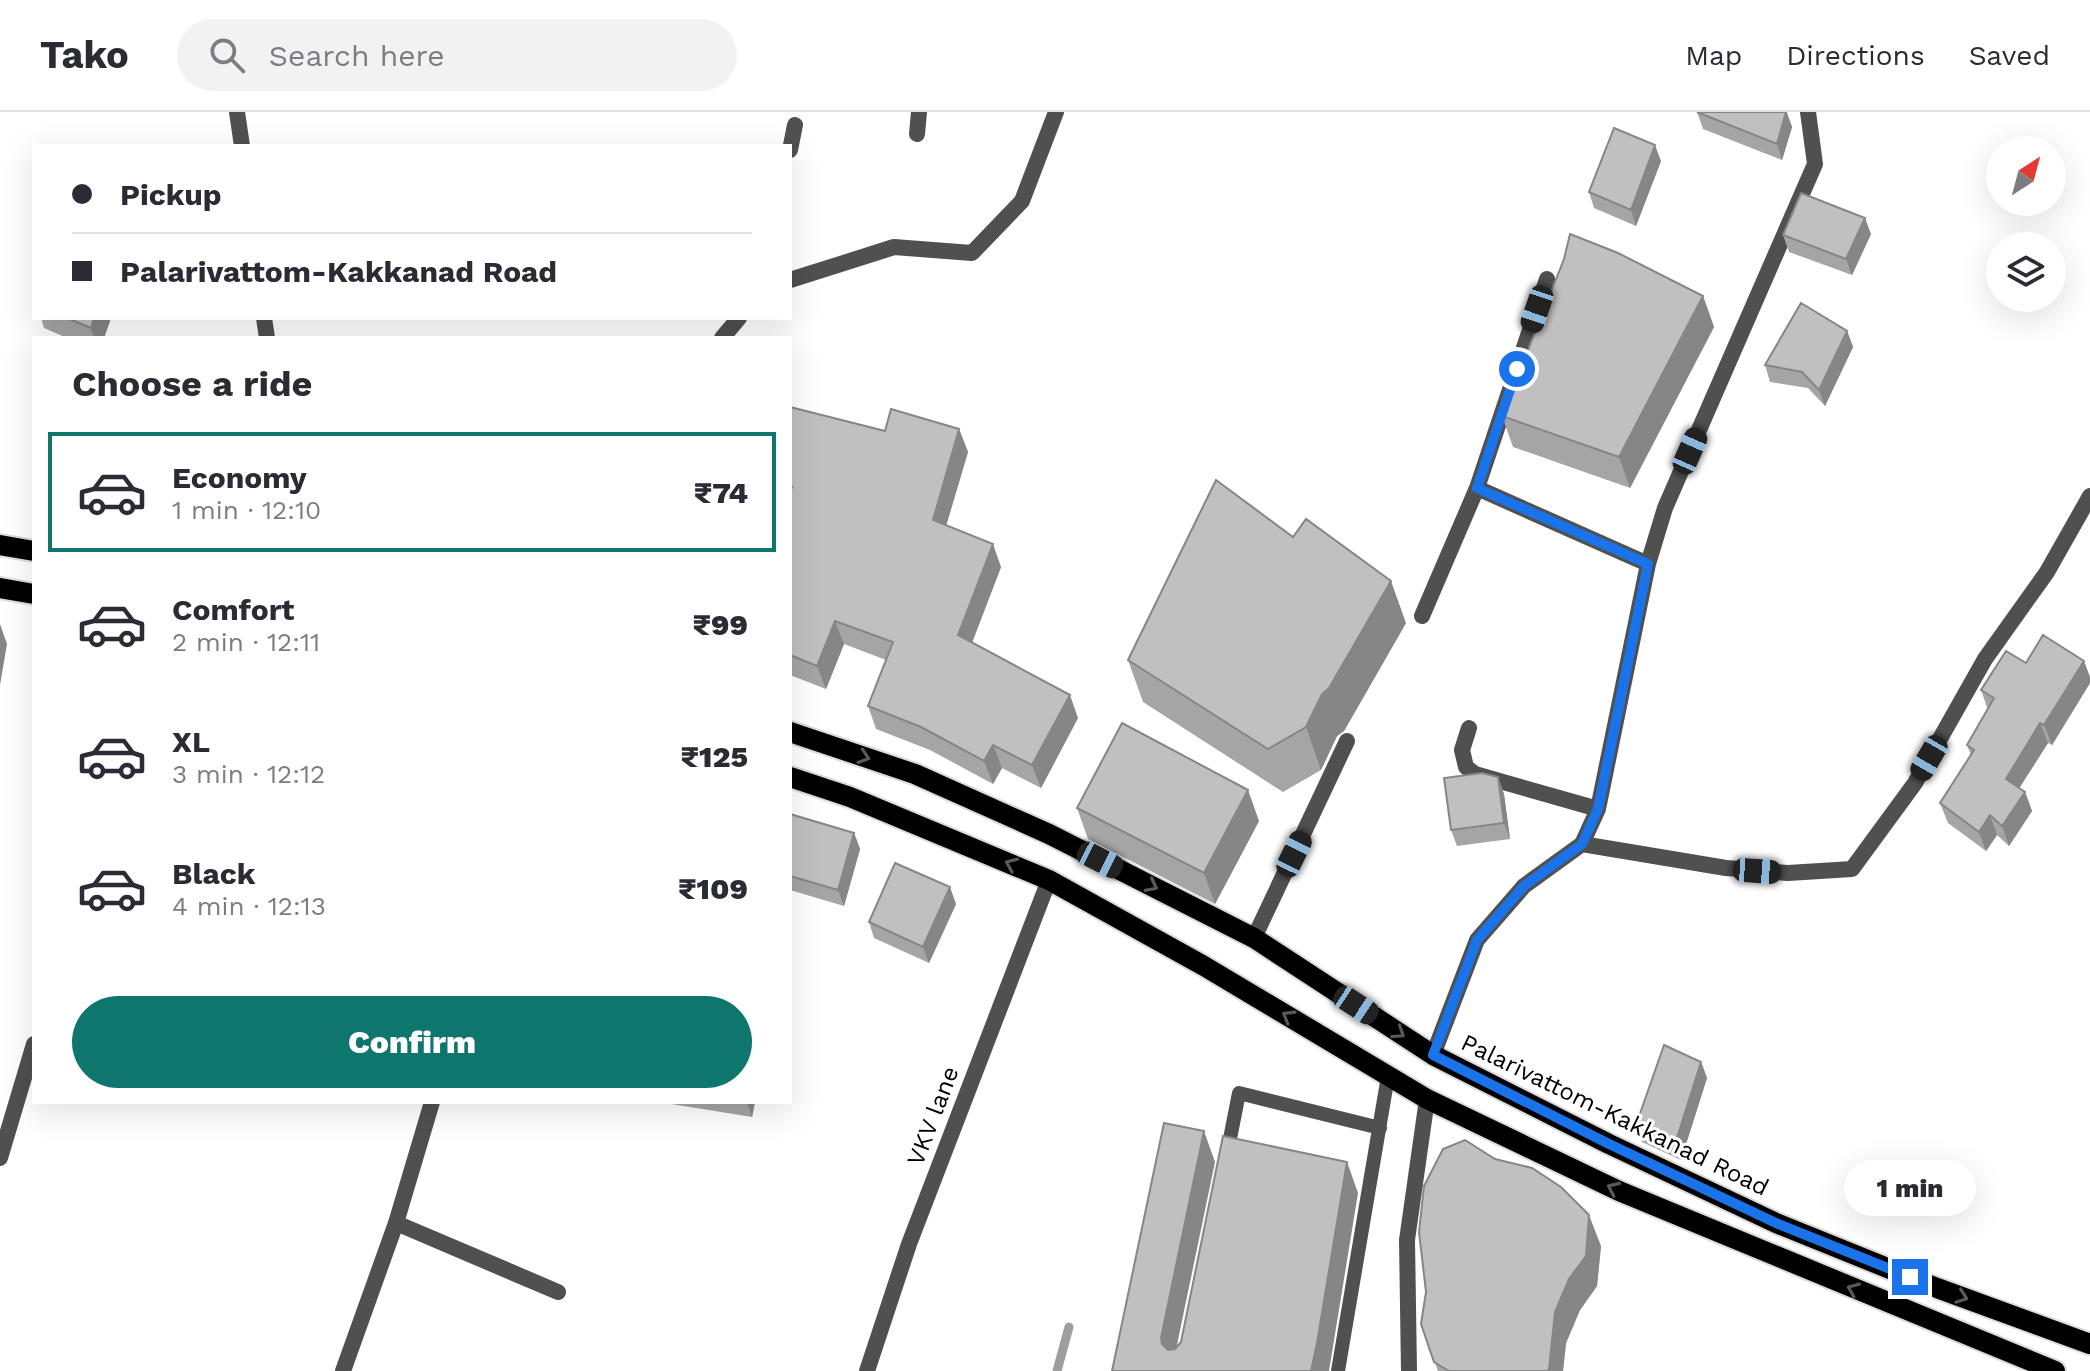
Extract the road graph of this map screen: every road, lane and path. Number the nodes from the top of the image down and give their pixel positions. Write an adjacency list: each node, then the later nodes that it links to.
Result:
1 (237, 112): 7 (street)
2 (919, 112): 6 (street)
3 (1056, 112): 9 (street)
4 (1808, 112): 17 (street)
5 (795, 125): 8 (street)
6 (917, 134)
7 (242, 144)
8 (791, 144)
9 (792, 279)
10 (1547, 279): 13 (street)
11 (737, 320): 12 (street)
12 (724, 336)
13 (1477, 488): 17 (street); 20 (street)
14 (2090, 496): 26 (street)
15 (0, 545): 16 (main road)
16 (32, 551)
17 (1648, 564): 25 (street)
18 (0, 588): 19 (main road)
19 (32, 594)
20 (1422, 616)
21 (1469, 728): 25 (street)
22 (792, 733): 28 (main road, Palarivattom-Kakkanad Road, one-way to 28)
23 (1347, 741): 28 (street)
24 (792, 778): 27 (main road, one-way to 24)
25 (1598, 809): 26 (street)
26 (1582, 844): 30 (street)
27 (1049, 880): 31 (main road, one-way to 27); 41 (street, VKV lane)
28 (1254, 938): 30 (main road, Palarivattom-Kakkanad Road, one-way to 30)
29 (32, 1051): 35 (street)
30 (1433, 1055): 39 (main road, Palarivattom-Kakkanad Road, one-way to 39)
31 (1388, 1076): 32 (main road); 34 (lane)
32 (1427, 1099): 43 (street); 44 (main road, one-way to 32)
33 (431, 1104): 37 (street)
34 (1380, 1128): 36 (lane); 42 (lane)
35 (0, 1158)
36 (1223, 1170)
37 (396, 1223): 38 (street); 40 (street)
38 (558, 1292)
39 (2090, 1344)
40 (343, 1371)
41 (867, 1371)
42 (1338, 1371)
43 (1409, 1371)
44 (2055, 1371)

